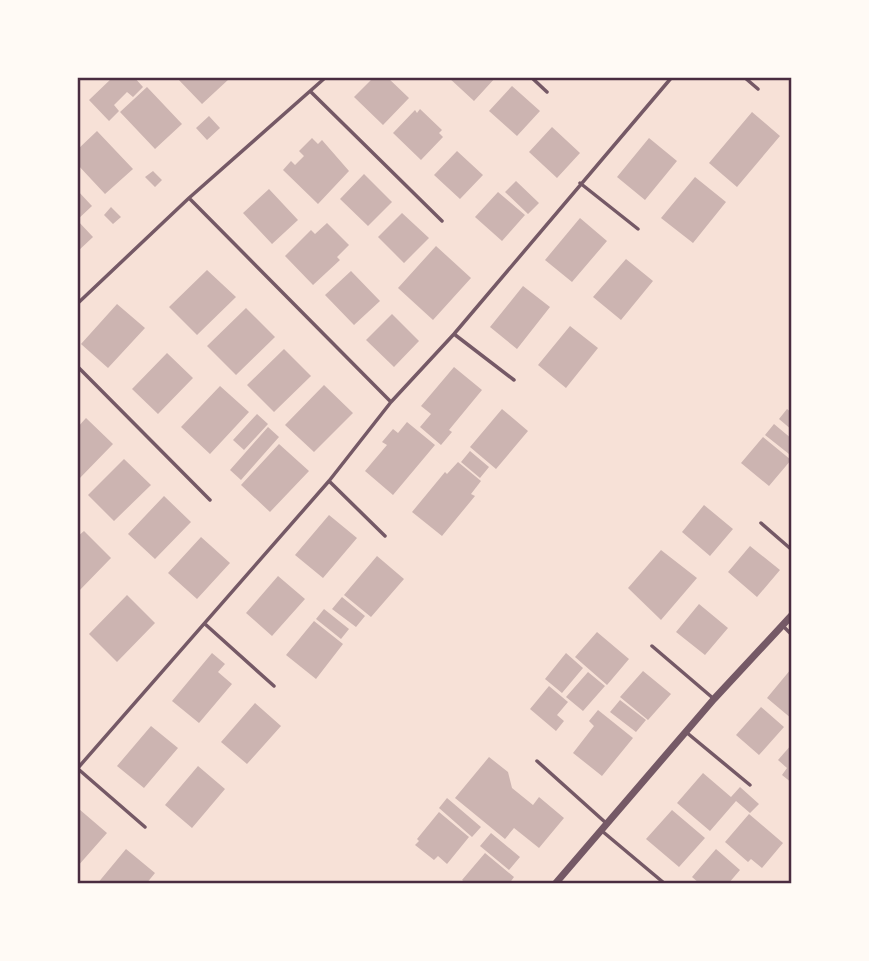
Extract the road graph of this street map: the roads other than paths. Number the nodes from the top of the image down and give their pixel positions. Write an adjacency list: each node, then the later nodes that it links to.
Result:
1 (326, 77): 6 (lane)
2 (531, 77): 7 (lane)
3 (672, 77): 8 (lane)
4 (744, 77): 5 (lane)
5 (758, 89)
6 (311, 91): 9 (lane); 10 (lane)
7 (547, 92)
8 (580, 183): 11 (lane); 13 (lane)
9 (190, 198): 12 (lane); 16 (lane)
10 (442, 221)
11 (638, 229)
12 (77, 304)
13 (454, 334): 15 (lane); 16 (lane)
14 (77, 366): 18 (lane)
15 (514, 380)
16 (391, 402): 17 (lane)
17 (329, 481): 20 (lane); 23 (lane)
18 (210, 500)
19 (761, 523): 21 (lane)
20 (385, 536)
21 (792, 550)
22 (792, 615): 24 (street)
23 (205, 624): 27 (lane); 31 (lane)
24 (782, 626): 25 (lane); 28 (street)
25 (792, 635)
26 (652, 646): 28 (lane)
27 (274, 686)
28 (714, 699): 29 (street)
29 (686, 732): 32 (lane); 33 (street)
30 (537, 761): 33 (lane)
31 (77, 768): 34 (lane)
32 (750, 786)
33 (607, 823): 35 (street)
34 (145, 827)
35 (600, 830): 36 (lane); 37 (street)
36 (664, 883)
37 (555, 884)

